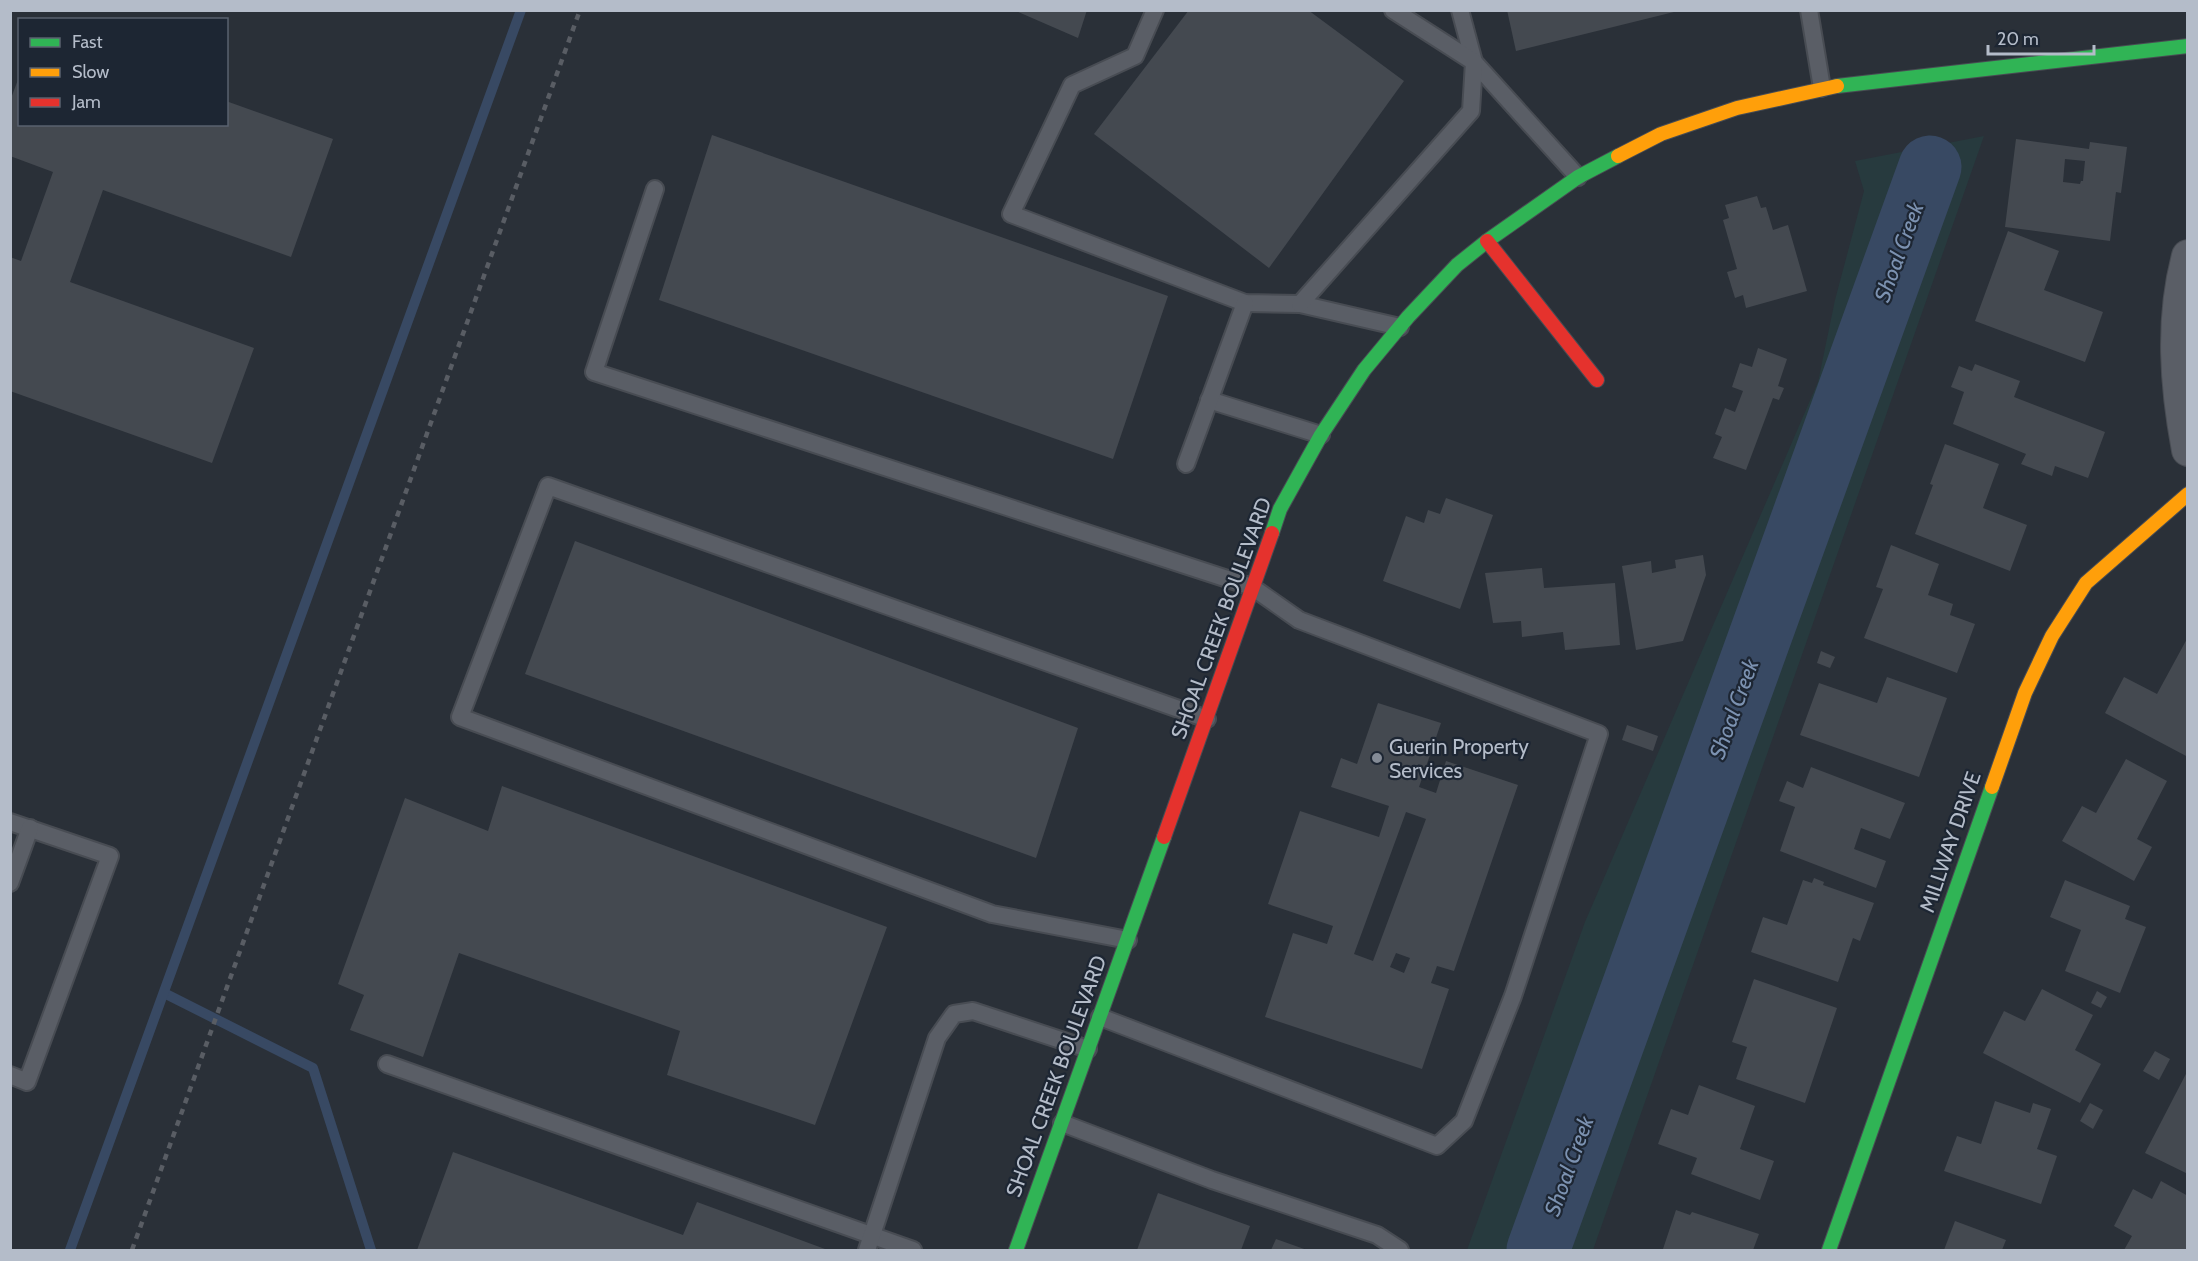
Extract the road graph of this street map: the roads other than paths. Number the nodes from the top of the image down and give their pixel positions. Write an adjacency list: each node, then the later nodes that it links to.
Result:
1 (1155, 10): 12 (lane)
2 (1393, 10): 6 (lane)
3 (1460, 10): 6 (lane)
4 (1809, 10): 7 (lane)
5 (2187, 46): 7 (street, SHOAL CREEK BOULEVARD)
6 (1474, 62): 8 (lane); 13 (lane)
7 (1822, 88): 8 (street, SHOAL CREEK BOULEVARD)
8 (1578, 177): 10 (street, SHOAL CREEK BOULEVARD)
9 (655, 189): 21 (lane)
10 (1487, 241): 14 (street, SHOAL CREEK BOULEVARD); 15 (street)
11 (2187, 256): 18 (street)
12 (1245, 303): 13 (lane); 16 (lane)
13 (1300, 304): 14 (lane)
14 (1400, 327): 17 (street, SHOAL CREEK BOULEVARD)
15 (1597, 380)
16 (1209, 400): 17 (lane); 19 (lane)
17 (1321, 435): 21 (street, SHOAL CREEK BOULEVARD)
18 (2187, 450)
19 (1186, 464)
20 (2187, 495): 36 (street, MILLWAY DRIVE)
21 (1252, 587): 22 (street, SHOAL CREEK BOULEVARD); 27 (lane)
22 (1207, 719): 26 (street, SHOAL CREEK BOULEVARD); 26 (lane)
23 (10, 822): 24 (lane)
24 (30, 828): 25 (lane); 30 (lane)
25 (10, 883)
26 (1128, 940): 27 (street, SHOAL CREEK BOULEVARD)
27 (1100, 1017): 28 (street, SHOAL CREEK BOULEVARD)
28 (1088, 1049): 31 (street, SHOAL CREEK BOULEVARD); 32 (lane)
29 (387, 1064): 32 (lane)
30 (10, 1075)
31 (1062, 1123): 34 (street, SHOAL CREEK BOULEVARD); 35 (lane)
32 (870, 1243): 33 (lane)
33 (913, 1251)
34 (1016, 1251)
35 (1401, 1251)
36 (1829, 1251)

